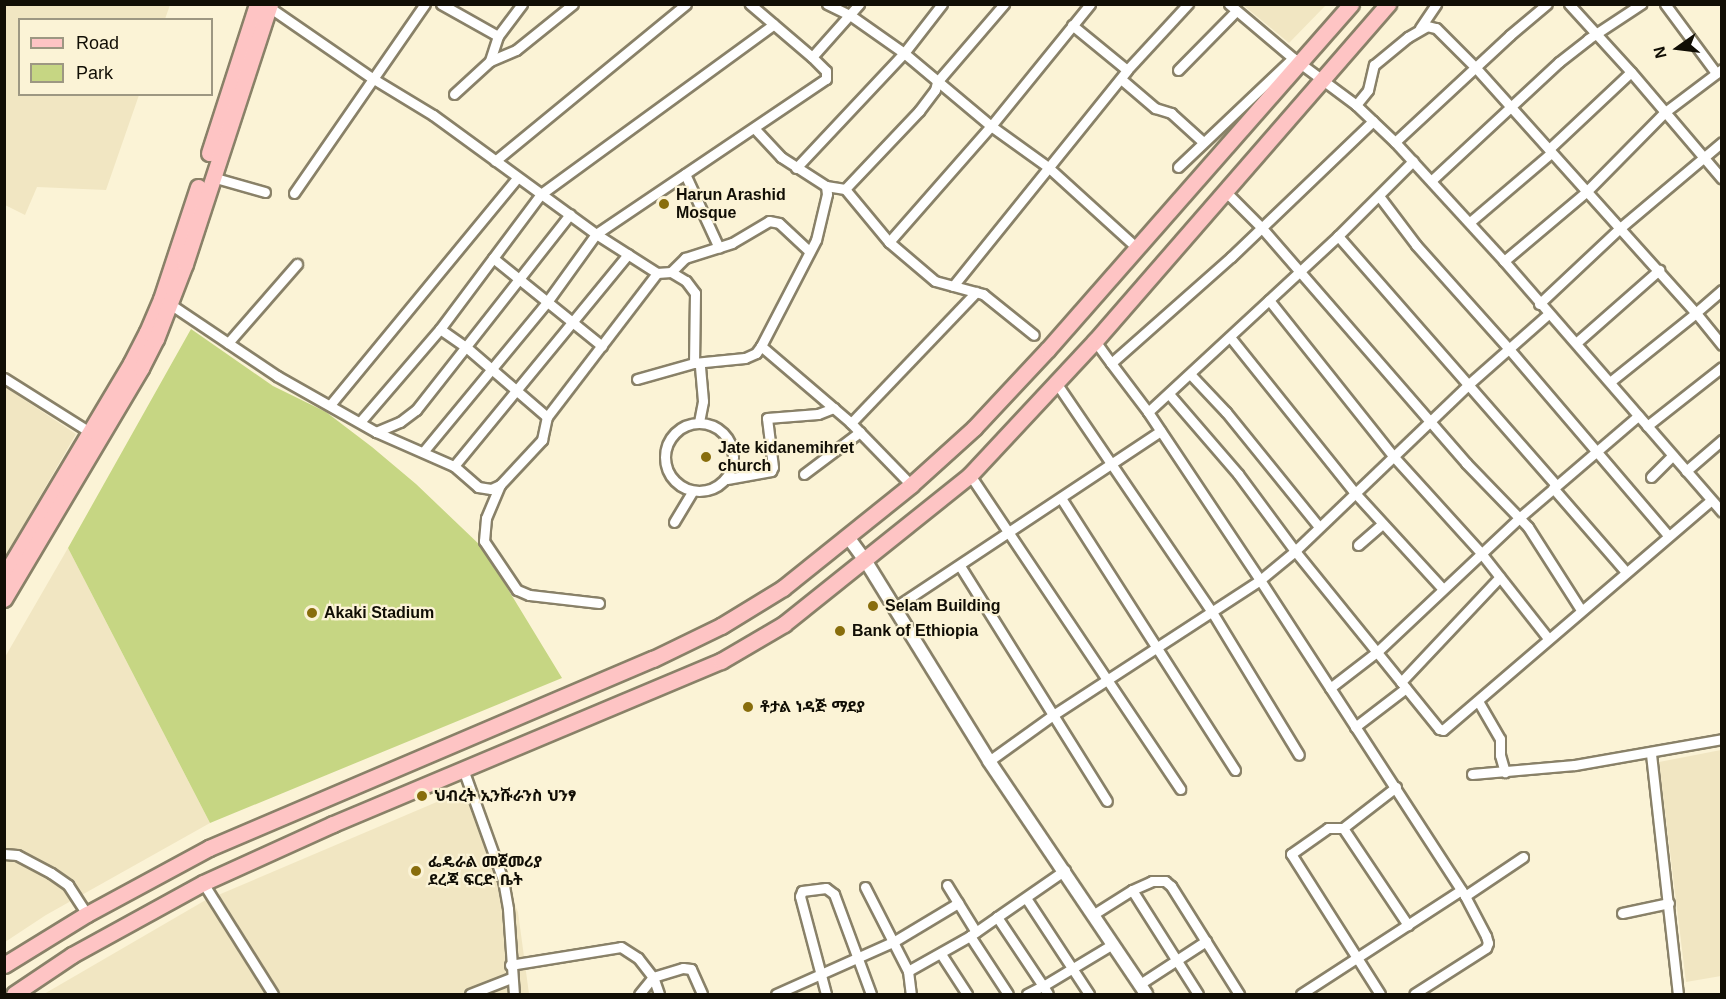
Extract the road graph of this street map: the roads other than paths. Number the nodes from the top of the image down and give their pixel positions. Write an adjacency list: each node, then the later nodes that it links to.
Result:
1 (424, 4): 37 (street)
2 (441, 4): 27 (street)
3 (522, 4): 27 (street)
4 (573, 4): 31 (street)
5 (686, 4): 53 (street)
6 (750, 4): 23 (street)
7 (860, 4): 22 (street)
8 (942, 4): 28 (street)
9 (1004, 4): 40 (street)
10 (1090, 4): 24 (street)
11 (1188, 4): 33 (street)
12 (1351, 4): 30 (main road)
13 (1388, 4): 38 (main road)
14 (1436, 4): 25 (street)
15 (1547, 4): 32 (street)
16 (1569, 4): 26 (street)
17 (1641, 4): 26 (street)
18 (1665, 4): 35 (street)
19 (265, 5): 37 (street); 59 (main road); 136 (main road)
20 (827, 5): 22 (street)
21 (1232, 8): 30 (street); 34 (street)
22 (850, 15): 28 (street); 29 (street)
23 (774, 24): 29 (street); 69 (street)
24 (1072, 25): 33 (street); 46 (street)
25 (1420, 28): 32 (street); 42 (street)
26 (1598, 33): 36 (street); 43 (street)
27 (498, 36): 31 (street)
28 (904, 53): 40 (street); 57 (street)
29 (812, 57): 47 (street)
30 (1296, 60): 38 (street); 48 (street); 79 (main road)
31 (490, 61): 41 (street)
32 (1475, 67): 43 (street); 49 (street)
33 (1127, 70): 39 (street)
34 (1178, 70)
35 (1719, 71): 44 (street)
36 (1631, 72): 44 (street); 51 (street)
37 (372, 78): 53 (street); 68 (street)
38 (1321, 79): 42 (street); 65 (main road)
39 (1121, 80): 48 (street); 55 (street)
40 (937, 82): 46 (street); 64 (street)
41 (454, 94)
42 (1356, 105): 45 (street)
43 (1511, 109): 51 (street); 62 (street)
44 (1665, 112): 52 (street); 67 (street)
45 (1373, 121): 49 (street); 73 (street)
46 (991, 126): 55 (street); 77 (street)
47 (754, 128): 57 (street); 58 (street)
48 (1203, 142): 56 (street)
49 (1395, 142): 54 (street)
50 (1722, 142): 52 (street)
51 (1550, 151): 67 (street); 72 (street)
52 (1703, 157): 61 (street); 74 (street)
53 (495, 161): 60 (street)
54 (1413, 161): 62 (street); 70 (street)
55 (1048, 167): 79 (street); 90 (street)
56 (1178, 167)
57 (796, 168): 63 (street)
58 (685, 174): 75 (street); 78 (street)
59 (212, 177): 66 (street); 95 (main road)
60 (517, 178): 69 (street); 123 (street)
61 (1722, 179)
62 (1432, 180): 72 (street)
63 (826, 186): 64 (street); 80 (street)
64 (845, 189): 77 (street)
65 (1225, 191): 73 (street); 103 (main road)
66 (265, 192)
67 (1586, 192): 74 (street); 83 (street)
68 (294, 194)
69 (541, 194): 71 (street); 82 (street)
70 (1379, 196): 76 (street); 110 (street)
71 (570, 214): 75 (street); 89 (street)
72 (1470, 222): 83 (street)
73 (1261, 227): 86 (street); 112 (street)
74 (1620, 228): 85 (street); 96 (street)
75 (596, 234): 81 (street); 94 (street)
76 (1338, 236): 86 (street); 120 (street)
77 (889, 242): 90 (street)
78 (719, 248): 80 (street); 87 (street)
79 (1137, 248): 150 (main road)
80 (809, 251): 108 (street)
81 (628, 254): 88 (street); 99 (street)
82 (493, 258): 89 (street); 100 (street)
83 (1504, 261): 96 (street)
84 (297, 264): 104 (street)
85 (1659, 270): 97 (street); 105 (street)
86 (1299, 271): 93 (street); 130 (street)
87 (671, 272): 88 (street); 111 (street)
88 (657, 273): 107 (street)
89 (520, 280): 94 (street); 109 (street)
90 (953, 286): 92 (street)
91 (1722, 290): 97 (street)
92 (976, 292): 101 (street); 131 (street)
93 (1269, 300): 102 (street); 141 (street)
94 (547, 302): 99 (street); 114 (street)
95 (170, 304): 104 (street); 136 (main road)
96 (1539, 304): 98 (street)
97 (1696, 313): 106 (street); 118 (street)
98 (1548, 314): 105 (street); 110 (street)
99 (572, 322): 107 (street); 121 (street)
100 (440, 329): 109 (street); 128 (street)
101 (1034, 335)
102 (1230, 337): 115 (street); 153 (street)
103 (1095, 341): 112 (street); 119 (main road)
104 (228, 343): 123 (street)
105 (1576, 343): 118 (street)
106 (1722, 345)
107 (602, 346): 127 (street)
108 (761, 346): 111 (street); 124 (street)
109 (466, 347): 114 (street); 134 (street)
110 (1509, 349): 120 (street); 139 (street)
111 (697, 363): 117 (street); 129 (street)
112 (1112, 363): 125 (street)
113 (1722, 367): 132 (street)
114 (492, 370): 121 (street); 138 (street)
115 (1191, 375): 122 (street); 159 (street)
116 (4, 378): 136 (street)
117 (637, 380)
118 (1610, 382): 126 (street)
119 (1057, 384): 143 (street); 146 (main road)
120 (1469, 384): 130 (street); 151 (street)
121 (518, 391): 127 (street); 142 (street)
122 (1169, 394): 125 (street); 164 (street)
123 (330, 405): 128 (street)
124 (834, 408): 131 (street); 148 (street)
125 (1148, 412): 133 (street)
126 (1638, 416): 132 (street); 139 (street)
127 (547, 417): 149 (street)
128 (360, 422): 134 (street)
129 (699, 422): 148 (street); 152 (street)
130 (1430, 422): 141 (street); 156 (street)
131 (851, 423): 135 (street)
132 (1647, 426): 140 (street)
133 (1160, 431): 143 (street); 171 (street)
134 (376, 432): 138 (street)
135 (860, 432): 145 (street); 150 (street)
136 (95, 436): 169 (main road); 173 (main road)
137 (1722, 440): 144 (street)
138 (423, 452): 142 (street)
139 (1595, 452): 151 (street); 161 (street)
140 (1672, 456): 144 (street); 147 (street)
141 (1394, 457): 153 (street); 165 (street)
142 (454, 466): 149 (street)
143 (1111, 466): 154 (street); 177 (street)
144 (1686, 471): 155 (street)
145 (804, 474)
146 (970, 475): 160 (street); 166 (main road)
147 (1651, 477)
148 (727, 479): 152 (street)
149 (500, 485): 174 (street)
150 (911, 485): 162 (main road)
151 (1555, 486): 156 (street); 168 (street)
152 (692, 492): 157 (street)
153 (1355, 493): 158 (street); 159 (street)
154 (1061, 498): 160 (street); 179 (street)
155 (1718, 505): 161 (street)
156 (1519, 518): 165 (street); 176 (street)
157 (674, 522)
158 (1382, 524): 163 (street); 172 (street)
159 (1318, 527): 164 (street)
160 (1009, 532): 167 (street); 181 (street)
161 (1668, 535): 168 (street)
162 (848, 537): 166 (street); 211 (main road)
163 (1358, 545)
164 (1295, 551): 171 (street); 180 (street)
165 (1481, 553): 170 (street); 172 (street)
166 (865, 560): 175 (street); 191 (main road)
167 (960, 566): 175 (street); 185 (street)
168 (1626, 572): 176 (street)
169 (4, 576)
170 (1500, 578): 178 (street); 182 (street)
171 (1260, 580): 177 (street); 183 (street)
172 (1443, 589): 180 (street)
173 (4, 599)
174 (599, 603)
175 (894, 608): 190 (street)
176 (1581, 610): 178 (street)
177 (1212, 612): 179 (street); 189 (street)
178 (1548, 638): 184 (street)
179 (1158, 647): 181 (street); 192 (street)
180 (1378, 651): 182 (street); 183 (street)
181 (1106, 681): 185 (street); 196 (street)
182 (1403, 685): 184 (street); 186 (street)
183 (1330, 688): 186 (street)
184 (1478, 701): 193 (street)
185 (1053, 715): 190 (street); 197 (street)
186 (1355, 727): 195 (street)
187 (1722, 739): 188 (street)
188 (1651, 754): 193 (street); 209 (street)
189 (1299, 755)
190 (989, 761): 201 (street)
191 (463, 770): 202 (main road); 224 (street)
192 (1235, 770)
193 (1505, 772): 194 (street)
194 (1472, 774)
195 (1396, 787): 198 (street); 206 (street)
196 (1180, 789)
197 (1107, 801)
198 (1343, 828): 214 (street); 222 (street)
199 (6, 851): 211 (street)
200 (1523, 857): 206 (street)
201 (1065, 870): 207 (street); 212 (street)
202 (203, 883): 232 (main road); 233 (street)
203 (946, 885): 208 (street)
204 (865, 887): 217 (street)
205 (1132, 890): 212 (street); 216 (street); 221 (street)
206 (1463, 893): 214 (street); 251 (street)
207 (1026, 898): 213 (street); 225 (street)
208 (958, 903): 215 (street); 217 (street)
209 (1669, 903): 210 (street); 252 (street)
210 (1622, 913)
211 (87, 914): 223 (main road)
212 (1094, 914): 218 (street)
213 (997, 917): 215 (street); 231 (street)
214 (1408, 925): 222 (street)
215 (973, 934): 219 (street); 244 (street)
216 (1206, 941): 221 (street); 248 (street)
217 (893, 942): 220 (street); 226 (street)
218 (1113, 944): 225 (street); 230 (street)
219 (941, 954): 226 (street); 243 (street)
220 (859, 958): 227 (street); 227 (street); 241 (street)
221 (1177, 959): 230 (street); 247 (street)
222 (1356, 959): 249 (street); 250 (street)
223 (4, 965)
224 (510, 965): 228 (street); 229 (street)
225 (1073, 968): 231 (street); 246 (street)
226 (908, 971): 242 (street)
227 (819, 975): 239 (street); 240 (street)
228 (653, 977): 236 (street); 237 (street); 238 (street)
229 (511, 978): 234 (street); 235 (street)
230 (1143, 989)
231 (1045, 990): 245 (street)
232 (14, 994)
233 (273, 994)
234 (470, 994)
235 (514, 994)
236 (639, 994)
237 (659, 994)
238 (702, 994)
239 (776, 994)
240 (826, 994)
241 (871, 994)
242 (911, 994)
243 (967, 994)
244 (1008, 994)
245 (1027, 994)
246 (1089, 994)
247 (1198, 994)
248 (1239, 994)
249 (1301, 994)
250 (1380, 994)
251 (1414, 994)
252 (1678, 994)

